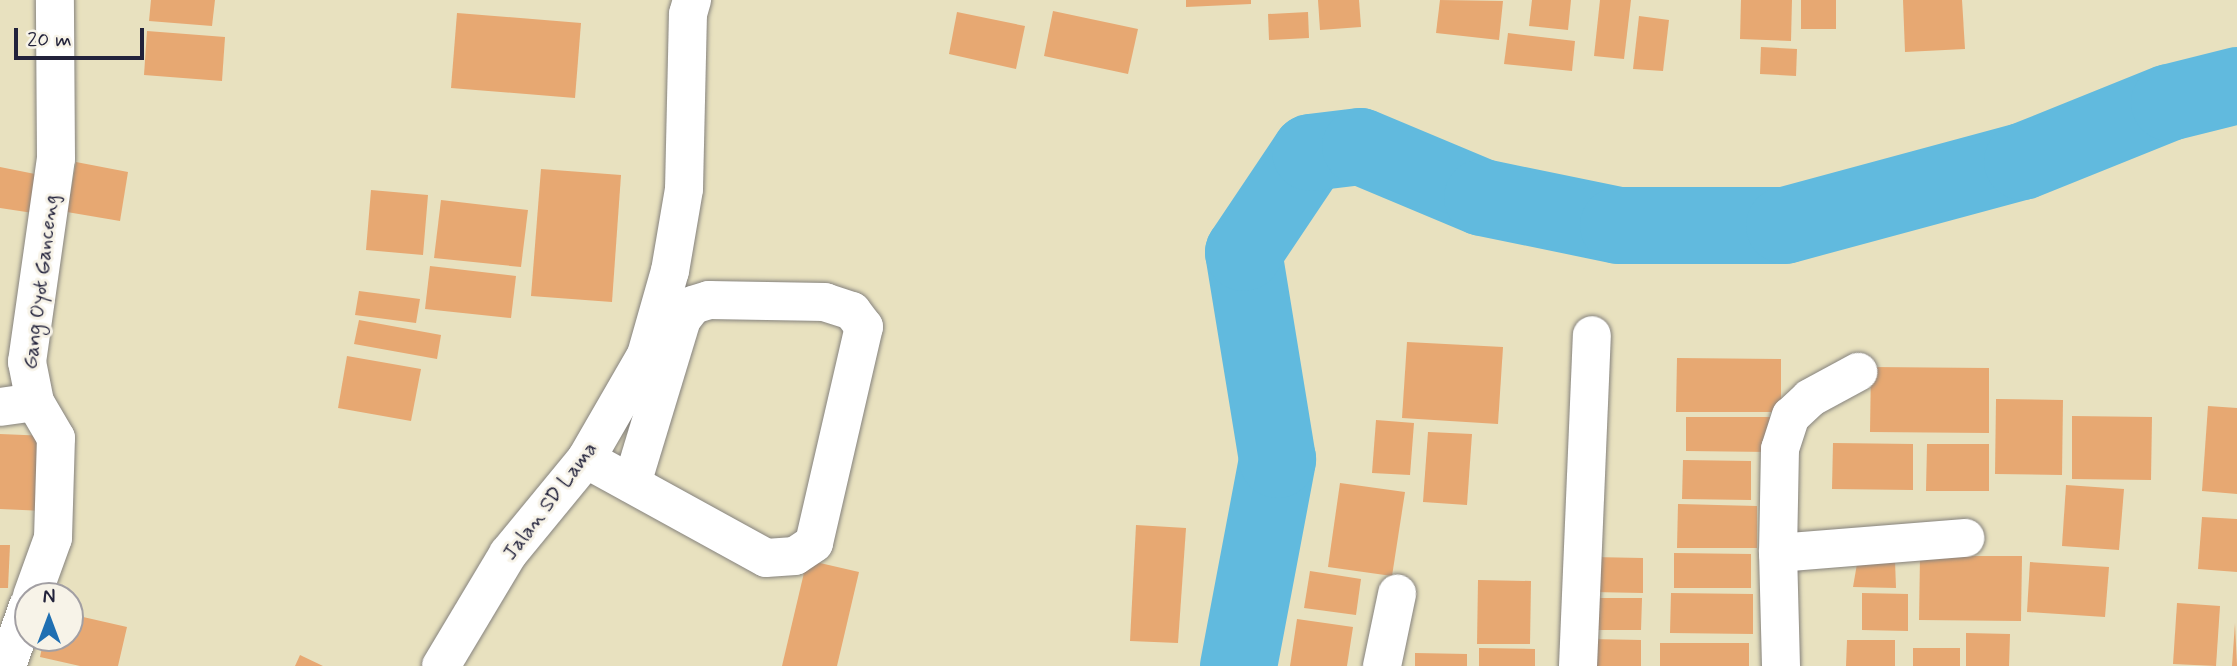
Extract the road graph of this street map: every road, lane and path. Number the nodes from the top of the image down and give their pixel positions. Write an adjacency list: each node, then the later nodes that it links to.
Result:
1 (55, 0): 5 (street, Gang Oyot Ganceng)
2 (681, 5): 6 (street, Jalan SD Lama)
3 (1591, 335): 16 (street)
4 (1858, 372): 9 (street)
5 (18, 405): 10 (street, Gang Oyot Ganceng)
6 (586, 459): 7 (street); 14 (street, Jalan SD Lama)
7 (632, 484): 7 (street)
8 (1965, 538): 9 (street)
9 (1778, 554): 17 (street)
10 (37, 582)
11 (1397, 594): 15 (street)
12 (14, 646): 13 (street)
13 (7, 666)
14 (441, 666)
15 (1382, 666)
16 (1578, 666)
17 (1782, 666)

